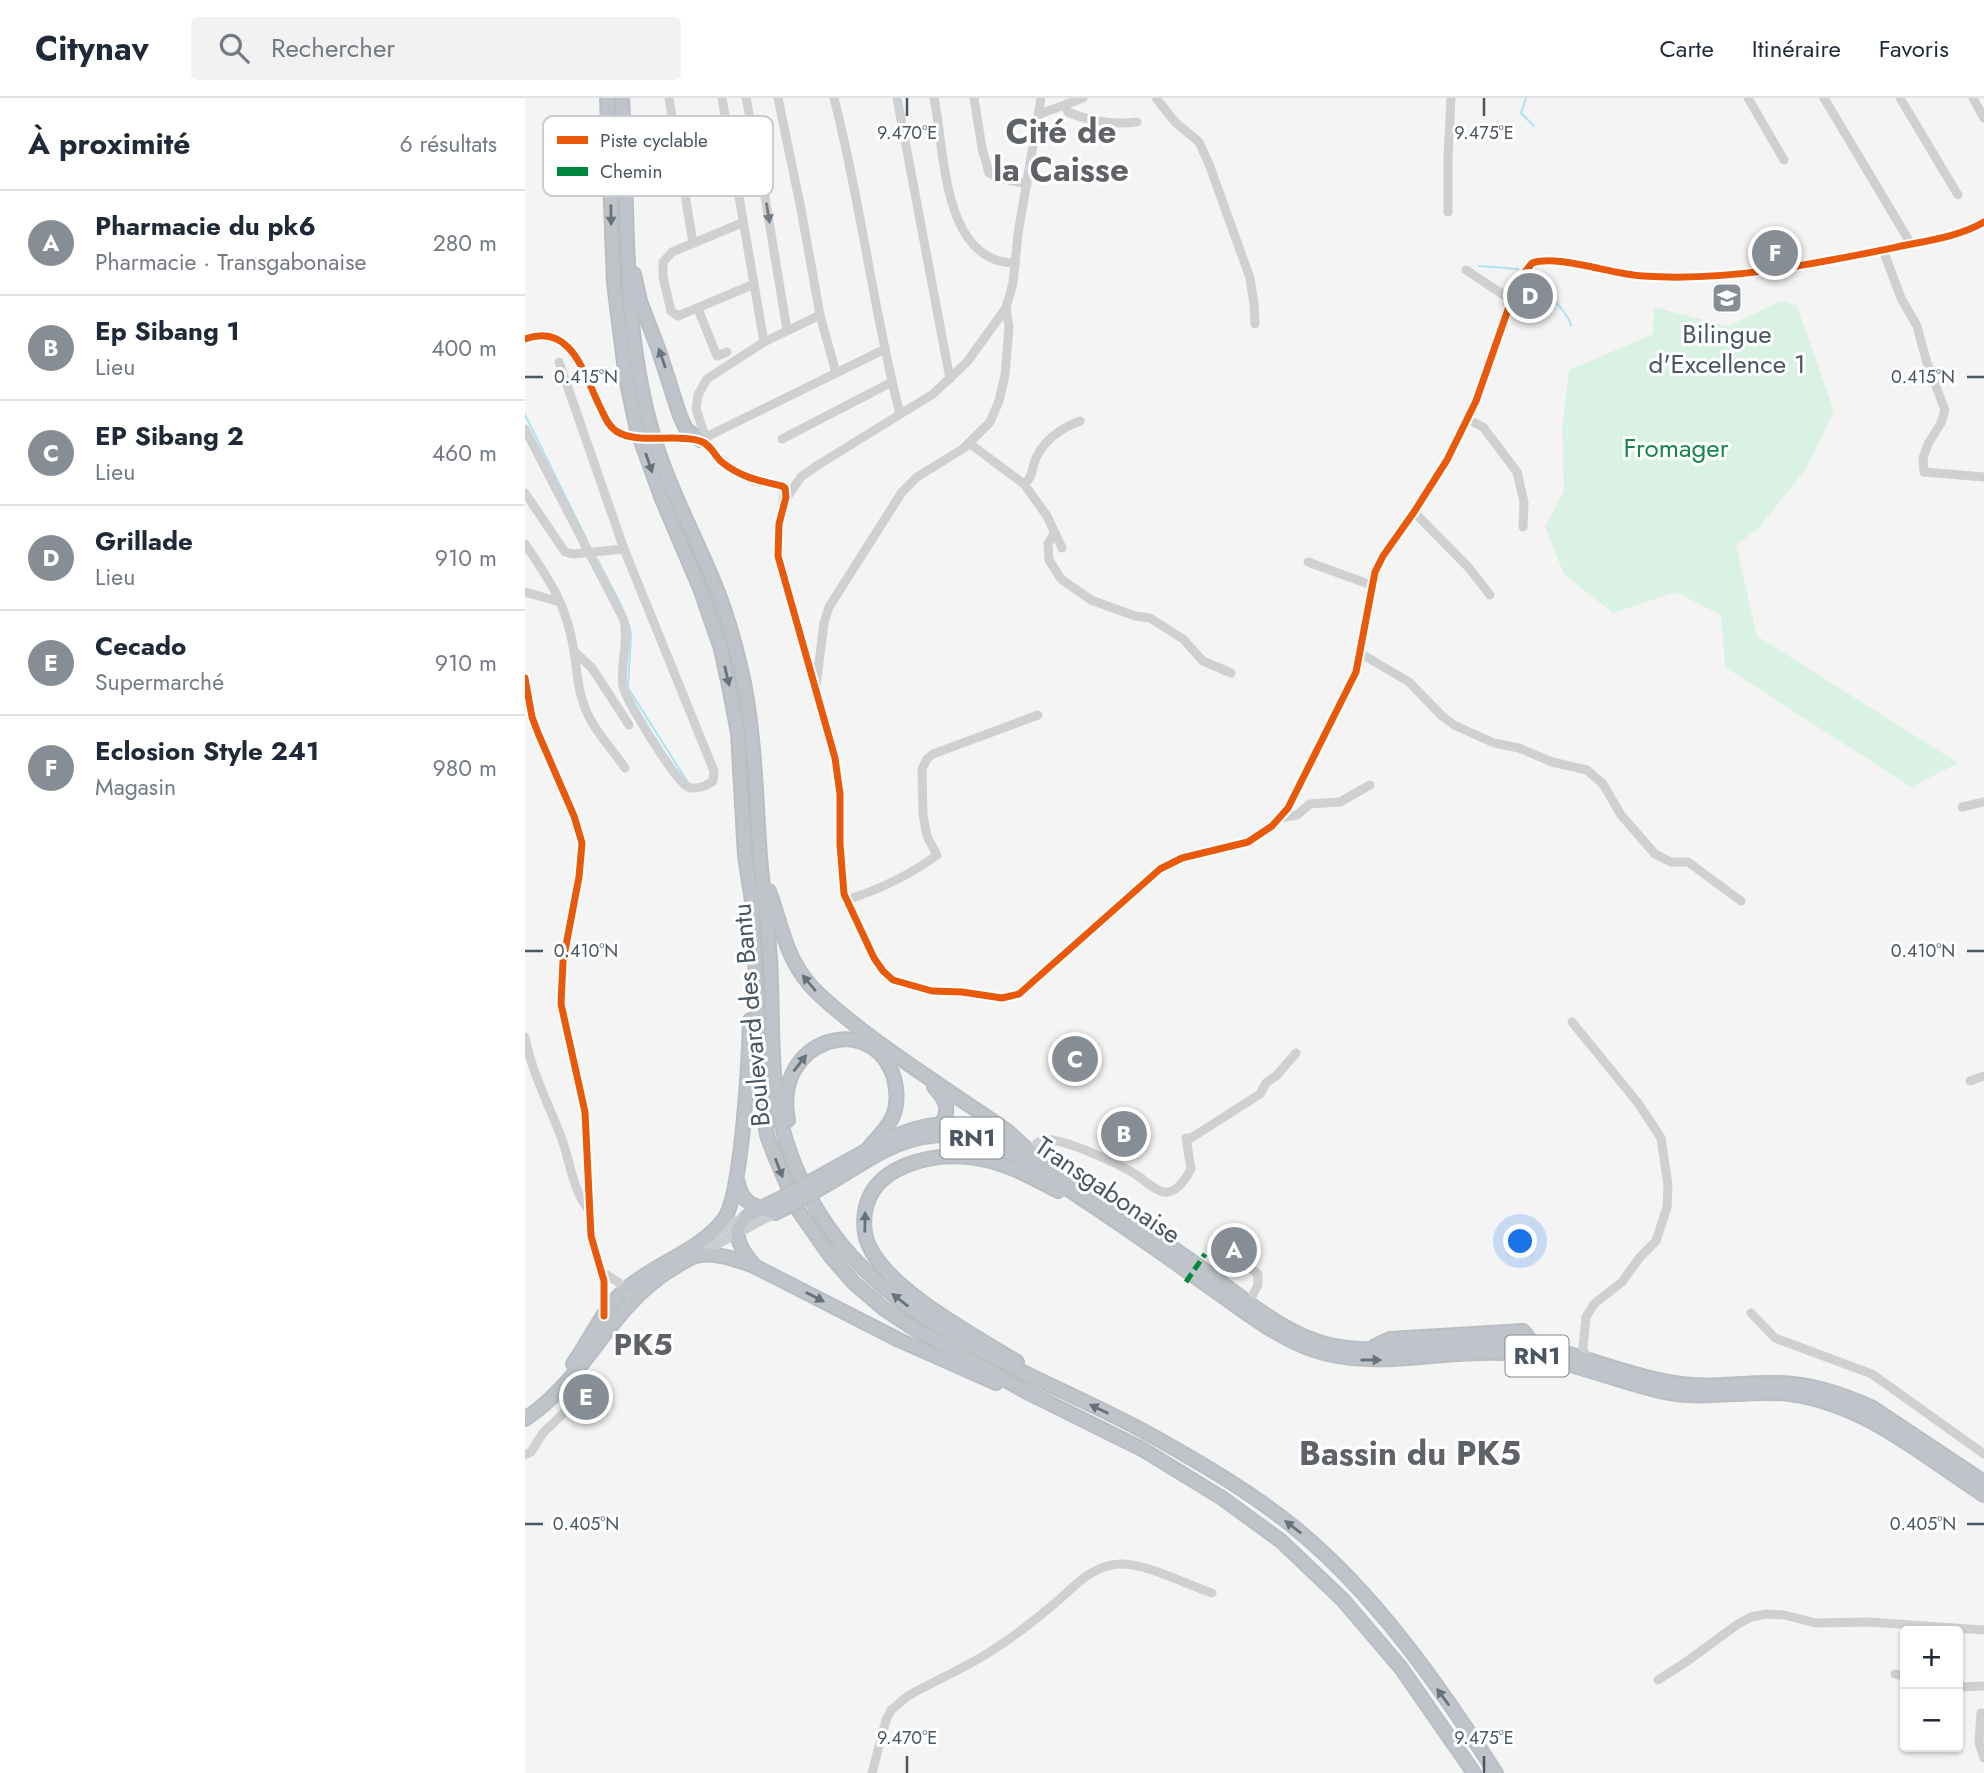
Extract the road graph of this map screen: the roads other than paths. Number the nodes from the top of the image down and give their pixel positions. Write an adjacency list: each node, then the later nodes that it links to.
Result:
1 (607, 98): 22 (highway, Boulevard des Bantu, one-way to 22)
2 (622, 98): 23 (highway, Boulevard des Bantu)
3 (630, 98): 24 (highway)
4 (669, 98): 25 (street)
5 (722, 98): 26 (street)
6 (746, 98): 27 (street, one-way to 27)
7 (778, 98): 51 (street)
8 (834, 98): 56 (street)
9 (897, 98): 60 (street)
10 (935, 98): 45 (street)
11 (974, 98): 31 (street)
12 (1041, 98): 21 (street)
13 (1083, 98): 20 (street)
14 (1156, 98): 52 (street)
15 (1451, 98): 38 (street)
16 (1748, 98): 30 (street)
17 (1824, 98): 43 (street)
18 (1900, 98): 32 (street)
19 (1973, 98): 28 (street)
20 (1065, 106): 21 (street); 29 (street)
21 (1040, 114): 31 (street)
22 (608, 116)
23 (623, 116)
24 (630, 116)
25 (672, 116)
26 (725, 116)
27 (750, 116)
28 (1984, 118)
29 (1136, 122)
30 (1784, 160)
31 (1027, 184): 45 (street)
32 (1958, 195)
33 (611, 196): 104 (highway, Boulevard des Bantu, one-way to 104)
34 (626, 196): 41 (highway, Boulevard des Bantu)
35 (685, 196): 42 (street)
36 (738, 196): 40 (street)
37 (765, 196): 53 (street, one-way to 53)
38 (1448, 212)
39 (1984, 222): 43 (street)
40 (743, 223): 42 (street); 47 (street)
41 (627, 229): 65 (highway, one-way to 41); 101 (highway, Boulevard des Bantu)
42 (693, 243): 50 (street)
43 (1911, 244): 44 (street)
44 (1883, 250): 48 (street); 72 (street)
45 (1015, 263): 49 (street)
46 (1466, 270): 48 (street)
47 (752, 285): 50 (street); 55 (street)
48 (1511, 300): 63 (street)
49 (1006, 308): 60 (street); 70 (street)
50 (698, 309): 57 (street)
51 (820, 315): 53 (street); 59 (street)
52 (1255, 324)
53 (787, 330): 55 (street)
54 (525, 339): 67 (street, bridge)
55 (764, 342): 69 (street)
56 (885, 349): 59 (street); 61 (street)
57 (727, 352)
58 (559, 362): 82 (street)
59 (836, 373): 69 (street)
60 (950, 379): 62 (street)
61 (892, 382): 62 (street); 68 (street)
62 (899, 414): 71 (street)
63 (1467, 419): 77 (street); 78 (street)
64 (1080, 421): 74 (street)
65 (683, 423): 67 (highway); 69 (highway)
66 (525, 429): 83 (street)
67 (677, 439): 69 (street)
68 (782, 439)
69 (704, 442): 73 (street)
70 (969, 443): 74 (street); 93 (street)
71 (801, 477): 73 (street); 76 (street)
72 (1984, 477)
73 (773, 484): 76 (street)
74 (1024, 484): 79 (street)
75 (525, 493): 83 (street)
76 (785, 502): 93 (street)
77 (1414, 512): 85 (street); 87 (street)
78 (1523, 527)
79 (1054, 533): 81 (street); 91 (street)
80 (525, 544): 88 (street)
81 (1062, 548)
82 (624, 549): 83 (street); 83 (street)
83 (588, 552)
84 (1308, 562): 85 (street)
85 (1371, 585): 90 (street)
86 (525, 592): 88 (street)
87 (1490, 595)
88 (560, 602): 89 (street)
89 (574, 651): 95 (street); 96 (street)
90 (1360, 653): 100 (street); 103 (street)
91 (1231, 673)
92 (525, 678): 121 (street)
93 (815, 690): 102 (street)
94 (1038, 715): 102 (street)
95 (629, 725)
96 (625, 768)
97 (1370, 785): 100 (street)
98 (1984, 802): 99 (street)
99 (1962, 807)
100 (1279, 818): 102 (street)
101 (762, 880): 108 (highway, one-way to 101); 115 (highway, Boulevard des Bantu)
102 (846, 900)
103 (1741, 901)
104 (753, 915): 116 (highway); 136 (highway, Boulevard des Bantu, one-way to 136)
105 (1571, 1022): 134 (street)
106 (525, 1037): 121 (street)
107 (1296, 1053): 114 (street)
108 (918, 1073): 111 (highway); 114 (highway)
109 (1984, 1076): 110 (street)
110 (1970, 1081)
111 (941, 1125): 112 (highway); 113 (highway, Transgabonaise / RN1); 114 (highway, Transgabonaise / RN1)
112 (892, 1147): 117 (highway, Transgabonaise / RN1); 119 (highway, Transgabonaise / RN1)
113 (867, 1150): 115 (highway, one-way to 113); 117 (highway, Transgabonaise / RN1)
114 (1029, 1150): 131 (highway, Transgabonaise / RN1)
115 (799, 1175): 135 (highway, Boulevard des Bantu, one-way to 115)
116 (737, 1176): 120 (highway); 125 (highway)
117 (831, 1176): 118 (highway, RN1, bridge)
118 (786, 1201): 120 (highway, RN1); 122 (highway, RN1)
119 (1091, 1204): 135 (highway, one-way to 119); 143 (highway, Transgabonaise / RN1, one-way to 143)
120 (761, 1209): 122 (highway); 123 (highway, RN1)
121 (589, 1210): 129 (street)
122 (775, 1213): 124 (main road, RN1)
123 (745, 1217): 124 (highway); 125 (main road, RN1)
124 (738, 1232): 127 (main road, RN1); 128 (highway)
125 (710, 1236): 130 (highway, RN1)
126 (1226, 1251): 131 (street)
127 (694, 1256): 128 (highway); 130 (highway, RN1)
128 (754, 1266): 136 (highway, one-way to 136)
129 (602, 1272): 130 (street); 133 (street)
130 (628, 1295): 133 (highway, RN1); 139 (highway, RN1)
131 (1249, 1302): 134 (highway, Transgabonaise / RN1)
132 (1751, 1313): 140 (street)
133 (604, 1316): 138 (highway, RN1)
134 (1586, 1358): 142 (highway, Transgabonaise / RN1)
135 (1058, 1389): 155 (highway, Boulevard des Bantu, one-way to 135)
136 (1023, 1390): 154 (highway, Boulevard des Bantu)
137 (571, 1406): 141 (street)
138 (525, 1410)
139 (525, 1419)
140 (1984, 1454)
141 (525, 1455)
142 (1984, 1482)
143 (1984, 1495)
144 (1212, 1593): 153 (street)
145 (1984, 1630): 148 (street)
146 (1895, 1674): 147 (street)
147 (1900, 1676)
148 (1658, 1679)
149 (1984, 1686): 150 (street)
150 (1963, 1687)
151 (1981, 1713): 152 (street)
152 (1984, 1758)
153 (872, 1773)
154 (1474, 1773)
155 (1496, 1773)

